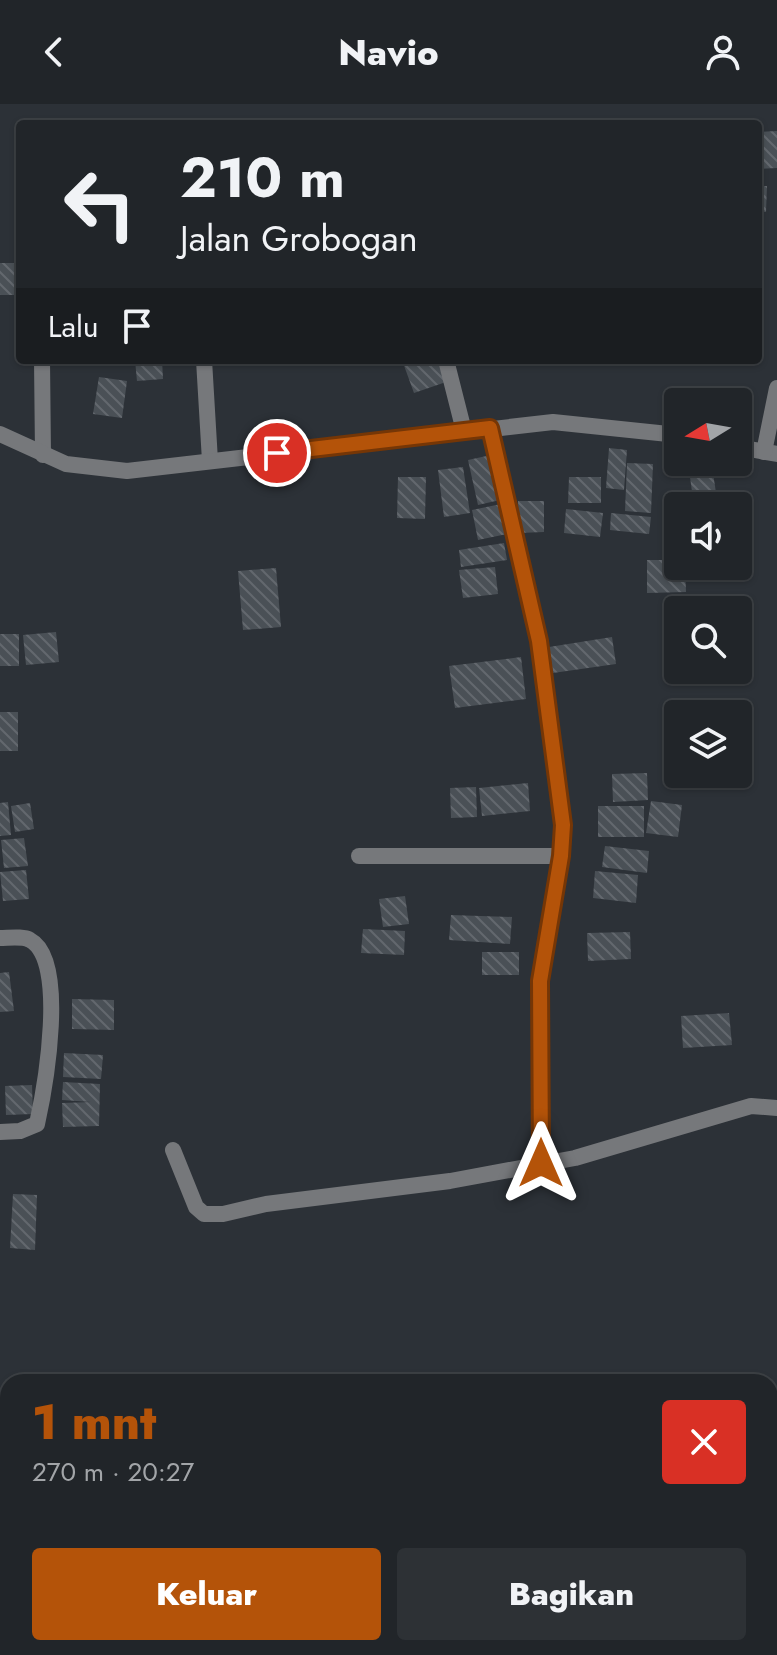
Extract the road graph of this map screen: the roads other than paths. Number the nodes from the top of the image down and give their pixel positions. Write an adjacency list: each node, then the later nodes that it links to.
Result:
1 (42, 364): 10 (street)
2 (204, 364): 11 (street)
3 (447, 364): 6 (street)
4 (777, 388): 9 (street)
5 (490, 428): 6 (street); 7 (street); 13 (street)
6 (464, 431): 11 (street)
7 (664, 433)
8 (0, 434): 10 (street)
9 (770, 453)
10 (43, 455): 11 (street)
11 (210, 461)
12 (359, 856): 13 (street)
13 (561, 856): 18 (street)
14 (0, 938): 16 (street)
15 (777, 1108): 18 (street)
16 (0, 1132)
17 (173, 1150): 18 (street)
18 (541, 1163)

